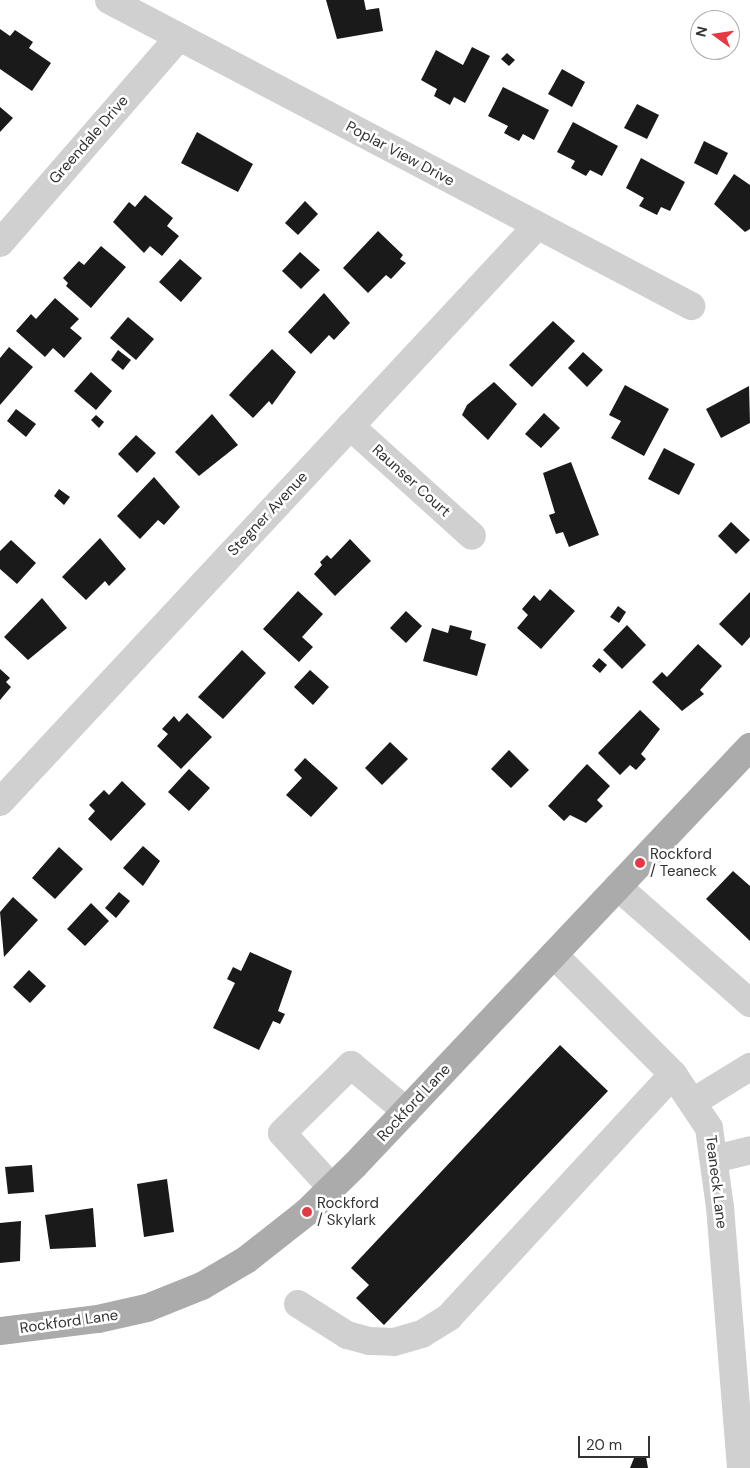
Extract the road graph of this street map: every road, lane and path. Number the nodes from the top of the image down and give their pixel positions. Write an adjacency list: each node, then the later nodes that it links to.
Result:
1 (109, 0): 2 (street, Poplar View Drive)
2 (179, 37): 3 (street, Poplar View Drive); 4 (street, Greendale Drive)
3 (537, 226): 5 (street, Poplar View Drive); 6 (street, Stegner Avenue)
4 (0, 243)
5 (691, 306)
6 (350, 426): 7 (street, Raunser Court); 9 (street, Stegner Avenue)
7 (472, 536)
8 (750, 747): 10 (main road, Rockford Lane)
9 (0, 802)
10 (618, 887): 11 (main road, Rockford Lane); 12 (street)
11 (554, 955): 14 (street, Teaneck Lane); 16 (main road, Rockford Lane)
12 (750, 1003)
13 (750, 1067): 15 (street)
14 (674, 1074): 15 (street, Teaneck Lane); 20 (street)
15 (693, 1102): 18 (street, Teaneck Lane)
16 (406, 1111): 19 (main road, Rockford Lane); 19 (street)
17 (750, 1150): 18 (street)
18 (715, 1159): 22 (street, Teaneck Lane)
19 (332, 1188): 21 (main road, Rockford Lane)
20 (298, 1304)
21 (0, 1331)
22 (741, 1468)

